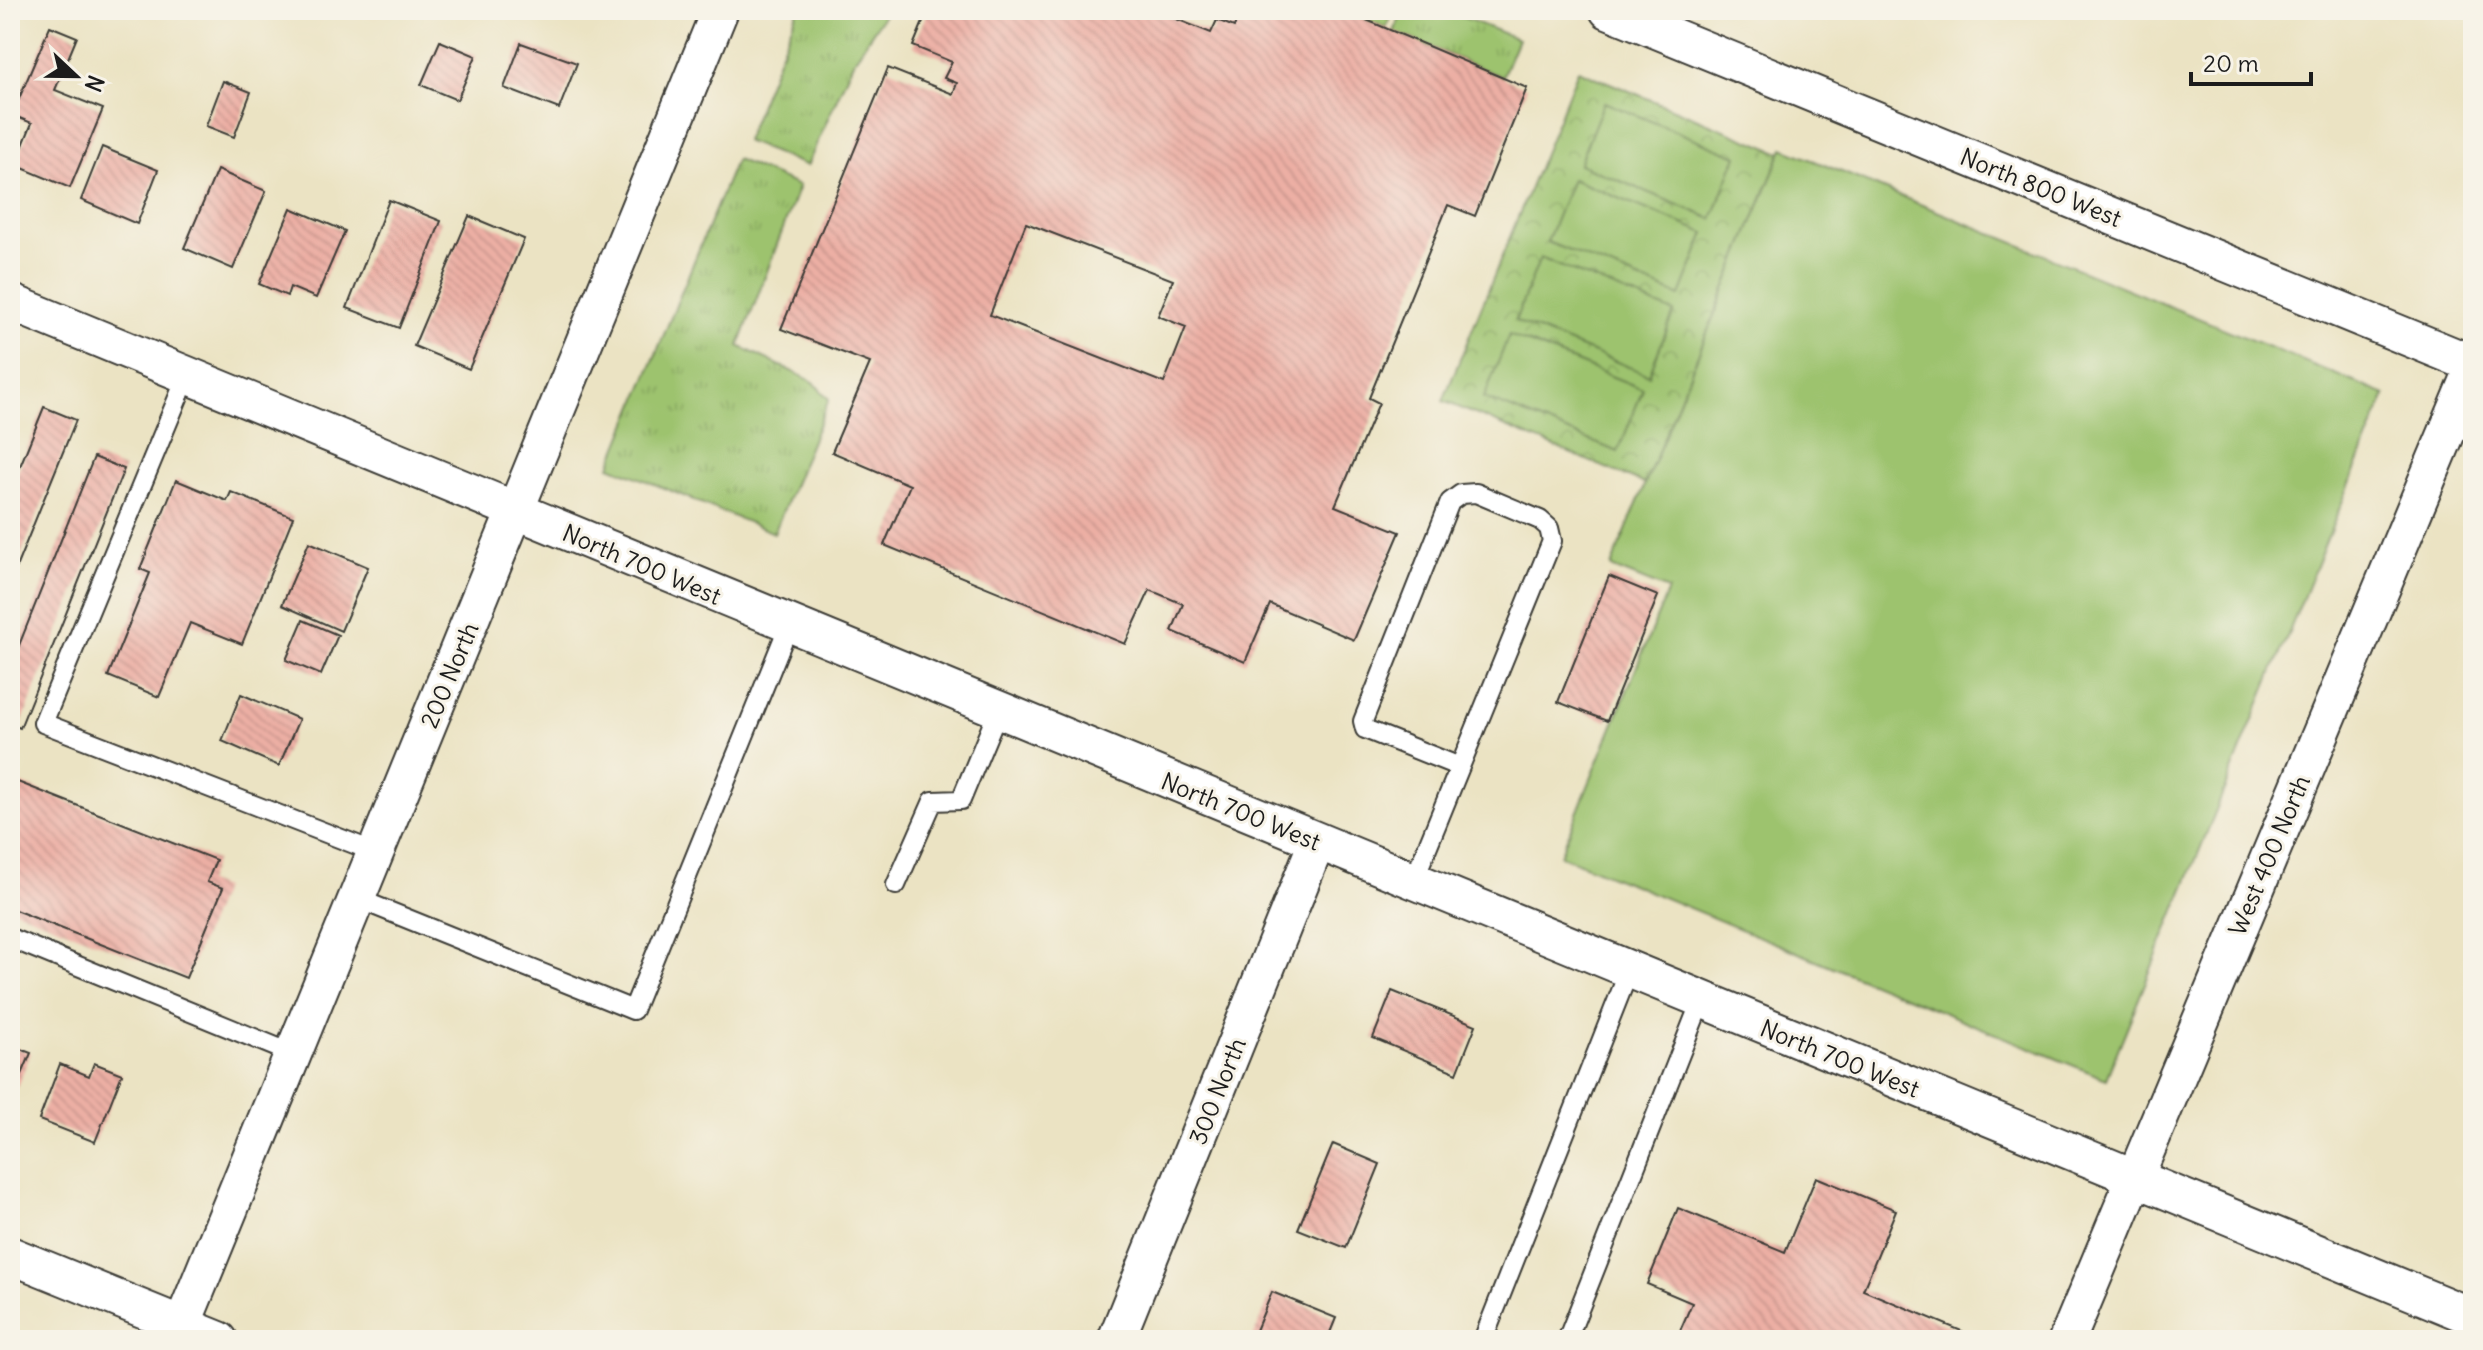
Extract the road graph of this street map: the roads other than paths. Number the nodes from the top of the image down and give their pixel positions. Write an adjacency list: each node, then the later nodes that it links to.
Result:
1 (720, 10): 8 (street, 200 North)
2 (1608, 10): 3 (street, North 800 West)
3 (1656, 19): 5 (street, North 800 West)
4 (10, 302): 7 (street, North 700 West)
5 (2473, 364)
6 (2473, 370): 21 (street, West 400 North)
7 (187, 376): 8 (street, North 700 West); 13 (lane)
8 (517, 511): 9 (street, North 700 West); 13 (street, 200 North)
9 (789, 625): 10 (street, North 700 West); 16 (lane)
10 (998, 711): 12 (street, North 700 West); 15 (lane)
11 (1460, 767): 11 (lane); 14 (lane)
12 (1317, 842): 14 (street, North 700 West); 26 (street, 300 North)
13 (375, 852): 16 (street, 200 North)
14 (1413, 882): 18 (street, North 700 West)
15 (896, 885)
16 (356, 898): 20 (street, 200 North)
17 (10, 938): 20 (lane)
18 (1629, 971): 19 (street, North 700 West); 27 (lane)
19 (1701, 1001): 21 (street, North 700 West); 28 (lane)
20 (293, 1054): 24 (street, 200 North)
21 (2133, 1179): 23 (street, North 700 West); 29 (street, West 400 North)
22 (10, 1255): 24 (street)
23 (2473, 1317)
24 (180, 1332): 25 (street)
25 (219, 1340)
26 (1116, 1340)
27 (1483, 1340)
28 (1567, 1340)
29 (2067, 1340)

